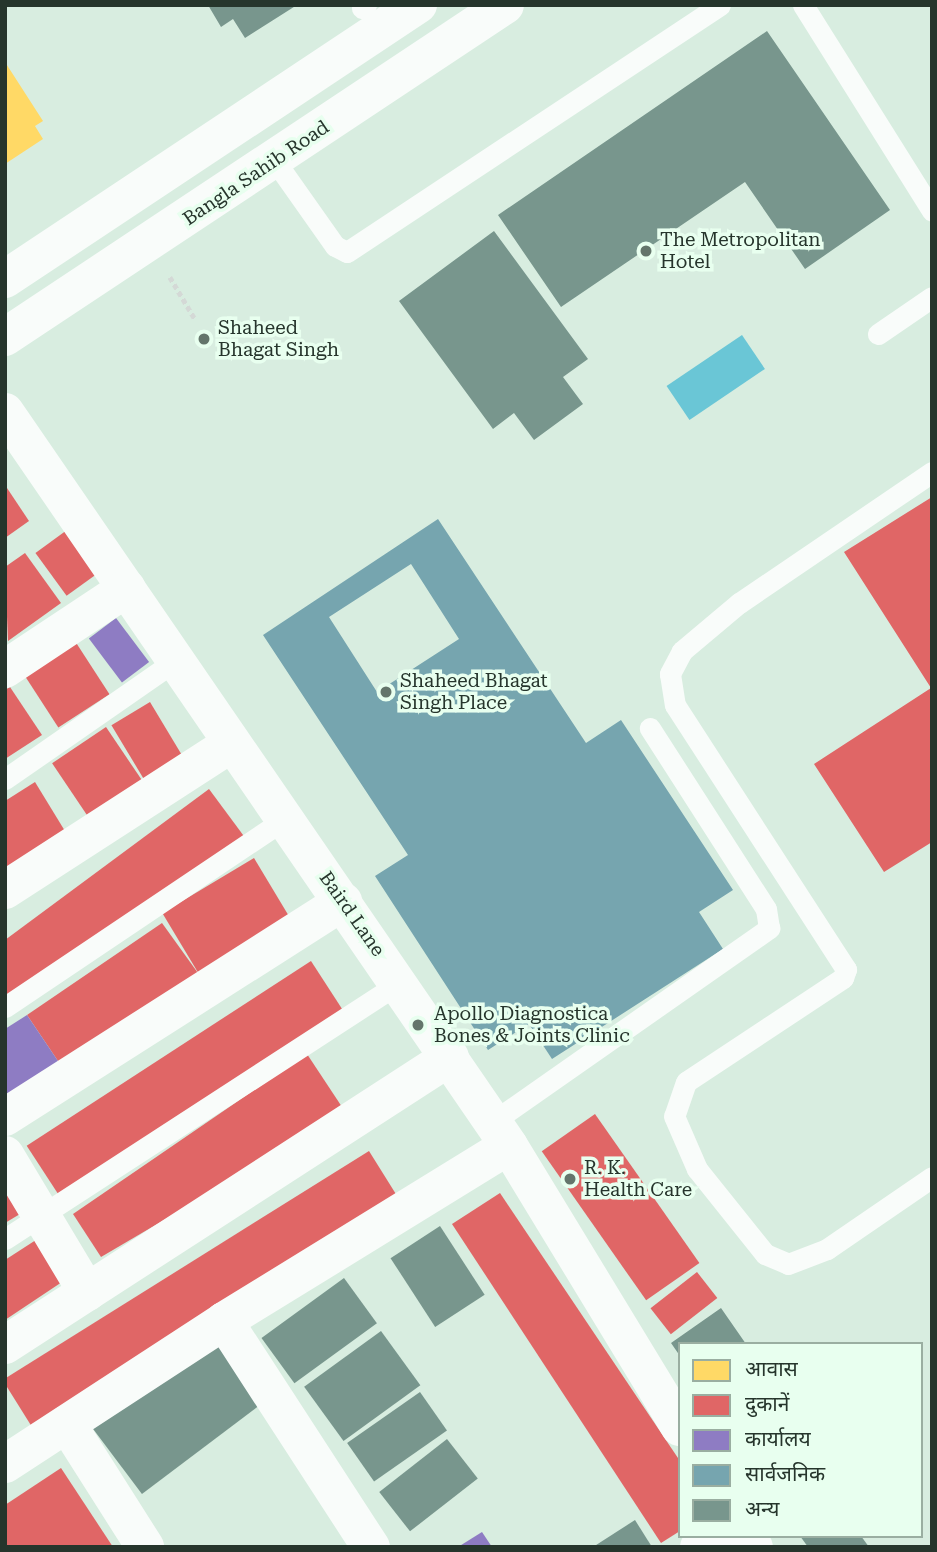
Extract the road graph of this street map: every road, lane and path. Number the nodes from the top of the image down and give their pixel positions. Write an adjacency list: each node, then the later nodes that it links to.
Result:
1 (418, 5): 8 (street)
2 (505, 5): 5 (street, Bangla Sahib Road)
3 (720, 5): 5 (lane)
4 (803, 5): 6 (lane)
5 (275, 161): 7 (street, Bangla Sahib Road)
6 (932, 211)
7 (149, 244): 10 (path); 12 (street, Bangla Sahib Road)
8 (5, 279)
9 (932, 297): 11 (lane)
10 (195, 319)
11 (878, 334)
12 (5, 337)
13 (5, 412): 15 (street, Baird Lane)
14 (932, 472): 30 (lane)
15 (127, 588): 16 (street, Baird Lane); 17 (street)
16 (174, 661): 19 (street, Baird Lane); 20 (lane)
17 (5, 669)
18 (650, 728): 28 (lane)
19 (232, 743): 21 (street, Baird Lane); 22 (street)
20 (5, 779)
21 (286, 818): 23 (street, Baird Lane); 25 (lane)
22 (5, 890)
23 (343, 902): 24 (street, Baird Lane); 27 (street)
24 (399, 983): 26 (street, Baird Lane); 31 (lane)
25 (5, 1007)
26 (450, 1057): 28 (street, Baird Lane); 33 (street)
27 (5, 1117)
28 (500, 1134): 34 (street); 37 (street, Baird Lane)
29 (5, 1155): 31 (street)
30 (932, 1177)
31 (43, 1215): 32 (lane); 33 (street)
32 (5, 1239)
33 (87, 1292): 35 (street)
34 (224, 1321): 36 (street); 40 (street)
35 (5, 1345)
36 (67, 1424): 38 (street); 39 (street)
37 (678, 1424)
38 (5, 1464)
39 (145, 1547)
40 (371, 1547)

